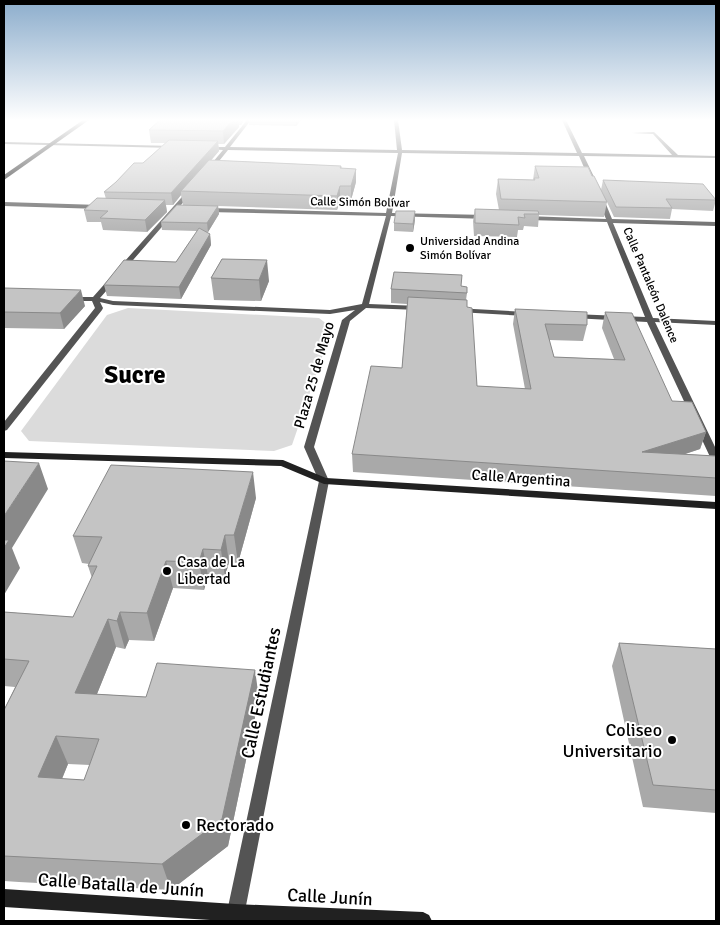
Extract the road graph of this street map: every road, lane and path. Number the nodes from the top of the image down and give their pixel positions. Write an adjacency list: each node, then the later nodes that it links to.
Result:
1 (26, 163): 5 (main road)
2 (214, 163): 6 (street)
3 (398, 163): 14 (street)
4 (584, 163): 17 (street, Calle Pantaleón Dalence)
5 (4, 178)
6 (201, 178)
7 (195, 186): 11 (street)
8 (4, 204): 9 (street)
9 (109, 207)
10 (166, 208): 11 (street)
11 (175, 209): 12 (street); 20 (street)
12 (185, 209)
13 (195, 209): 14 (street, Calle Simón Bolívar)
14 (389, 214): 15 (street, Calle Simón Bolívar); 21 (street)
15 (495, 217)
16 (524, 218): 17 (street)
17 (610, 220): 18 (street); 26 (street, Calle Pantaleón Dalence)
18 (716, 224)
19 (60, 298): 20 (street, Plaza 25 de Mayo)
20 (95, 299): 21 (street, Plaza 25 de Mayo); 28 (street)
21 (365, 306): 22 (street); 31 (street, Plaza 25 de Mayo)
22 (432, 309)
23 (451, 310): 24 (street)
24 (539, 314)
25 (568, 316): 26 (street)
26 (650, 320): 27 (street); 30 (street, Calle Pantaleón Dalence)
27 (716, 323)
28 (4, 428)
29 (4, 455): 31 (main road)
30 (716, 459)
31 (324, 481): 32 (main road, Calle Argentina); 34 (street, Calle Estudiantes)
32 (716, 506)
33 (4, 898): 34 (main road, Calle Batalla de Junín)
34 (235, 917): 35 (main road, Calle Junín)
35 (424, 921)

